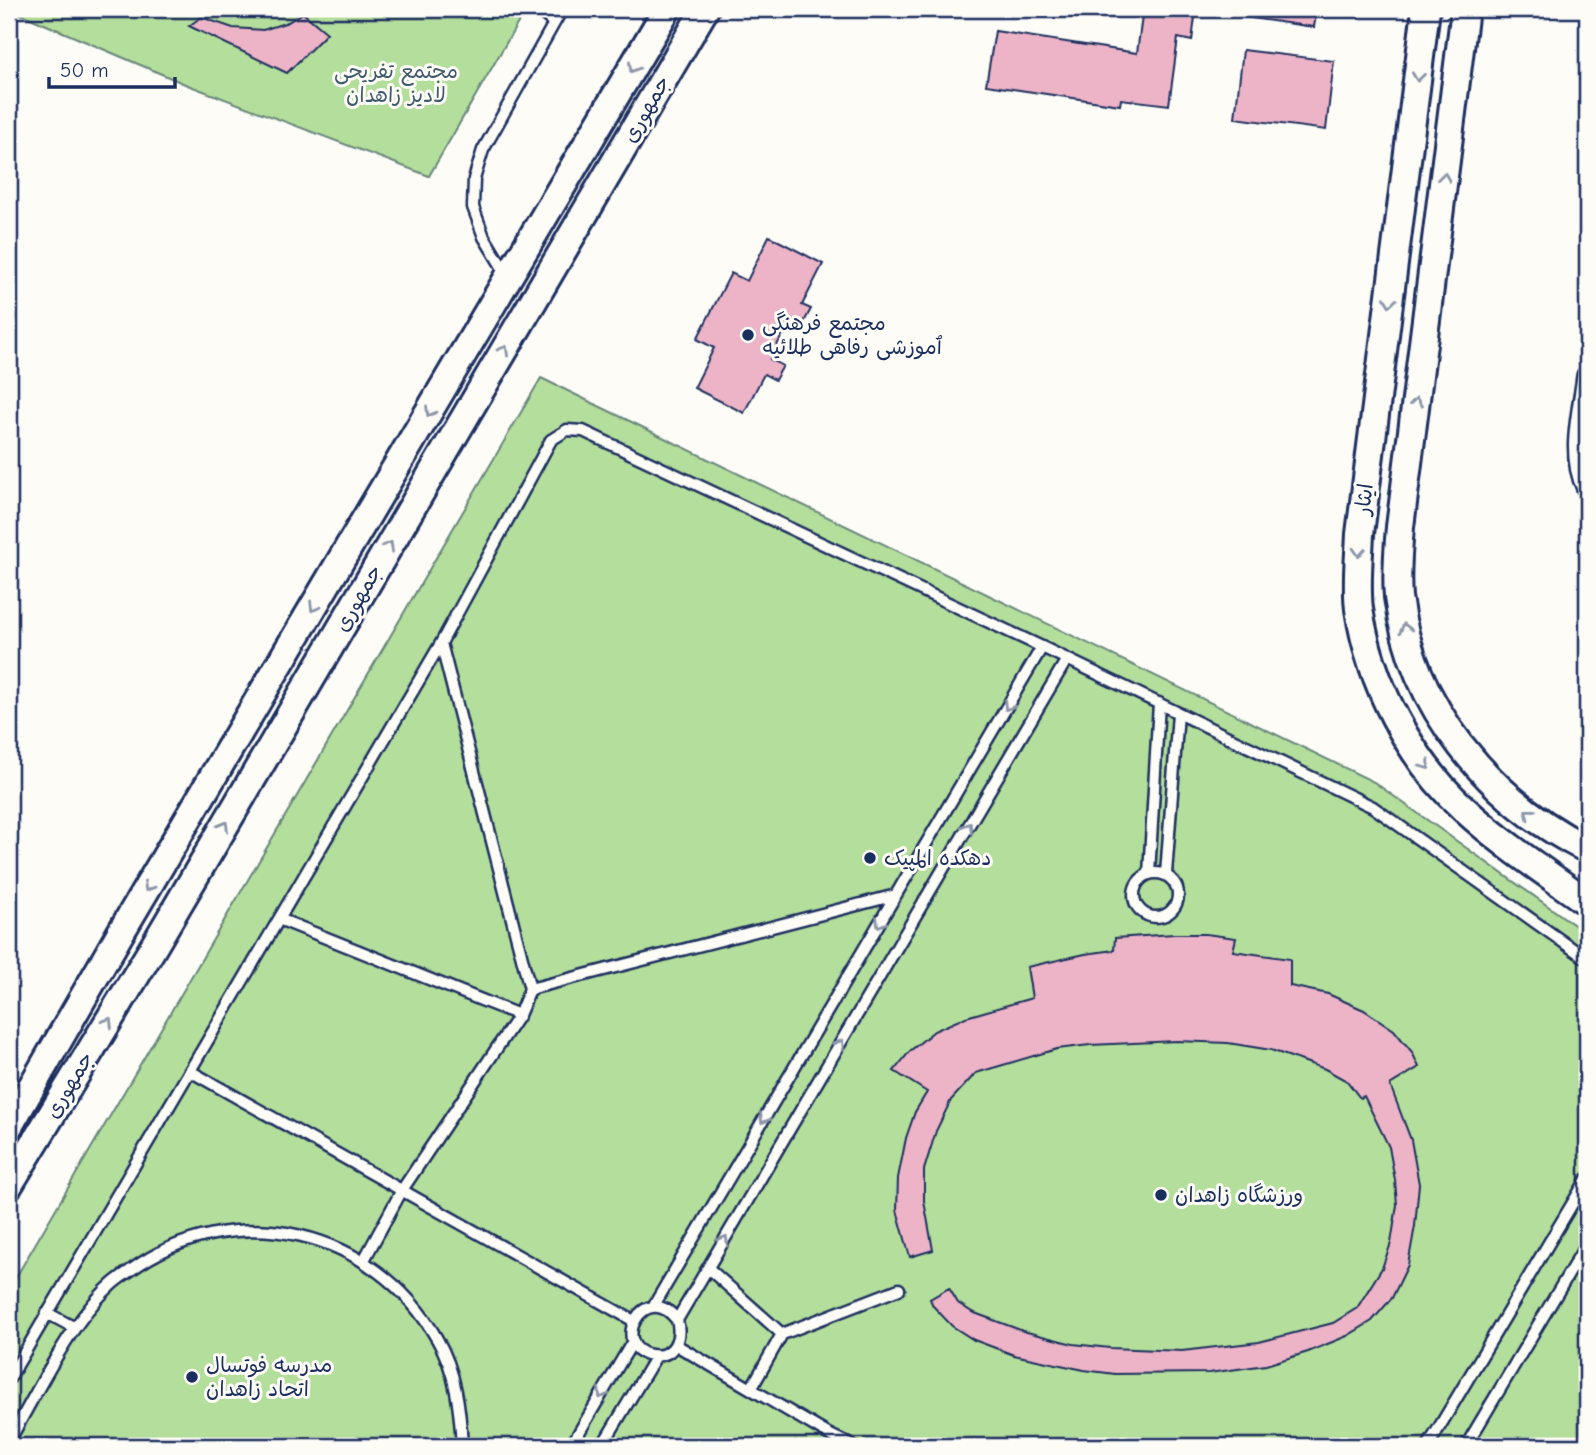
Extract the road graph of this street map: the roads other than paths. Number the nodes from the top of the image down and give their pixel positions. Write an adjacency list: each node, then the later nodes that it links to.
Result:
1 (537, 9): 7 (lane)
2 (562, 9): 7 (lane)
3 (667, 9): 8 (main road, جمهوری, one-way to 8)
4 (705, 9): 23 (main road, جمهوری, one-way to 4)
5 (1426, 9): 20 (main road, ایثار, one-way to 20)
6 (1465, 9): 16 (main road, ایثار, one-way to 6)
7 (554, 23): 8 (lane)
8 (509, 279): 22 (main road, جمهوری, one-way to 22)
9 (1587, 376): 10 (street)
10 (1587, 488)
11 (441, 643): 12 (lane); 21 (lane); 25 (lane)
12 (1042, 647): 13 (lane); 19 (lane, one-way to 19)
13 (1067, 659): 14 (lane); 34 (lane, one-way to 13)
14 (1159, 704): 15 (lane); 17 (lane)
15 (1178, 713): 18 (lane); 24 (lane)
16 (1587, 849)
17 (1149, 874): 18 (lane); 18 (lane)
18 (1166, 874)
19 (896, 895): 25 (lane); 36 (lane, one-way to 36)
20 (1587, 902)
21 (279, 919): 26 (lane); 27 (lane)
22 (121, 932): 23 (main road); 28 (main road, جمهوری)
23 (151, 951): 30 (main road, جمهوری, one-way to 23)
24 (1587, 959)
25 (530, 989): 26 (lane)
26 (519, 1015): 31 (lane)
27 (190, 1070): 31 (lane); 37 (lane)
28 (9, 1126)
29 (1587, 1179): 54 (lane)
30 (9, 1185)
31 (402, 1191): 33 (lane); 39 (lane)
32 (1587, 1243): 55 (lane)
33 (364, 1260): 40 (lane); 49 (lane)
34 (708, 1268): 38 (lane); 41 (lane)
35 (899, 1289): 41 (lane)
36 (653, 1307): 38 (lane); 39 (lane)
37 (47, 1313): 40 (lane); 45 (lane)
38 (677, 1320): 43 (lane)
39 (634, 1321): 42 (lane)
40 (75, 1328): 48 (lane)
41 (782, 1334): 46 (lane)
42 (633, 1341): 44 (lane); 50 (lane, one-way to 50)
43 (676, 1345): 44 (lane); 46 (lane)
44 (656, 1356): 51 (lane)
45 (9, 1378)
46 (751, 1389): 47 (lane)
47 (828, 1434): 52 (lane); 53 (lane)
48 (9, 1441)
49 (462, 1446)
50 (571, 1446)
51 (603, 1446)
52 (822, 1446)
53 (853, 1446)
54 (1428, 1446)
55 (1466, 1446)

